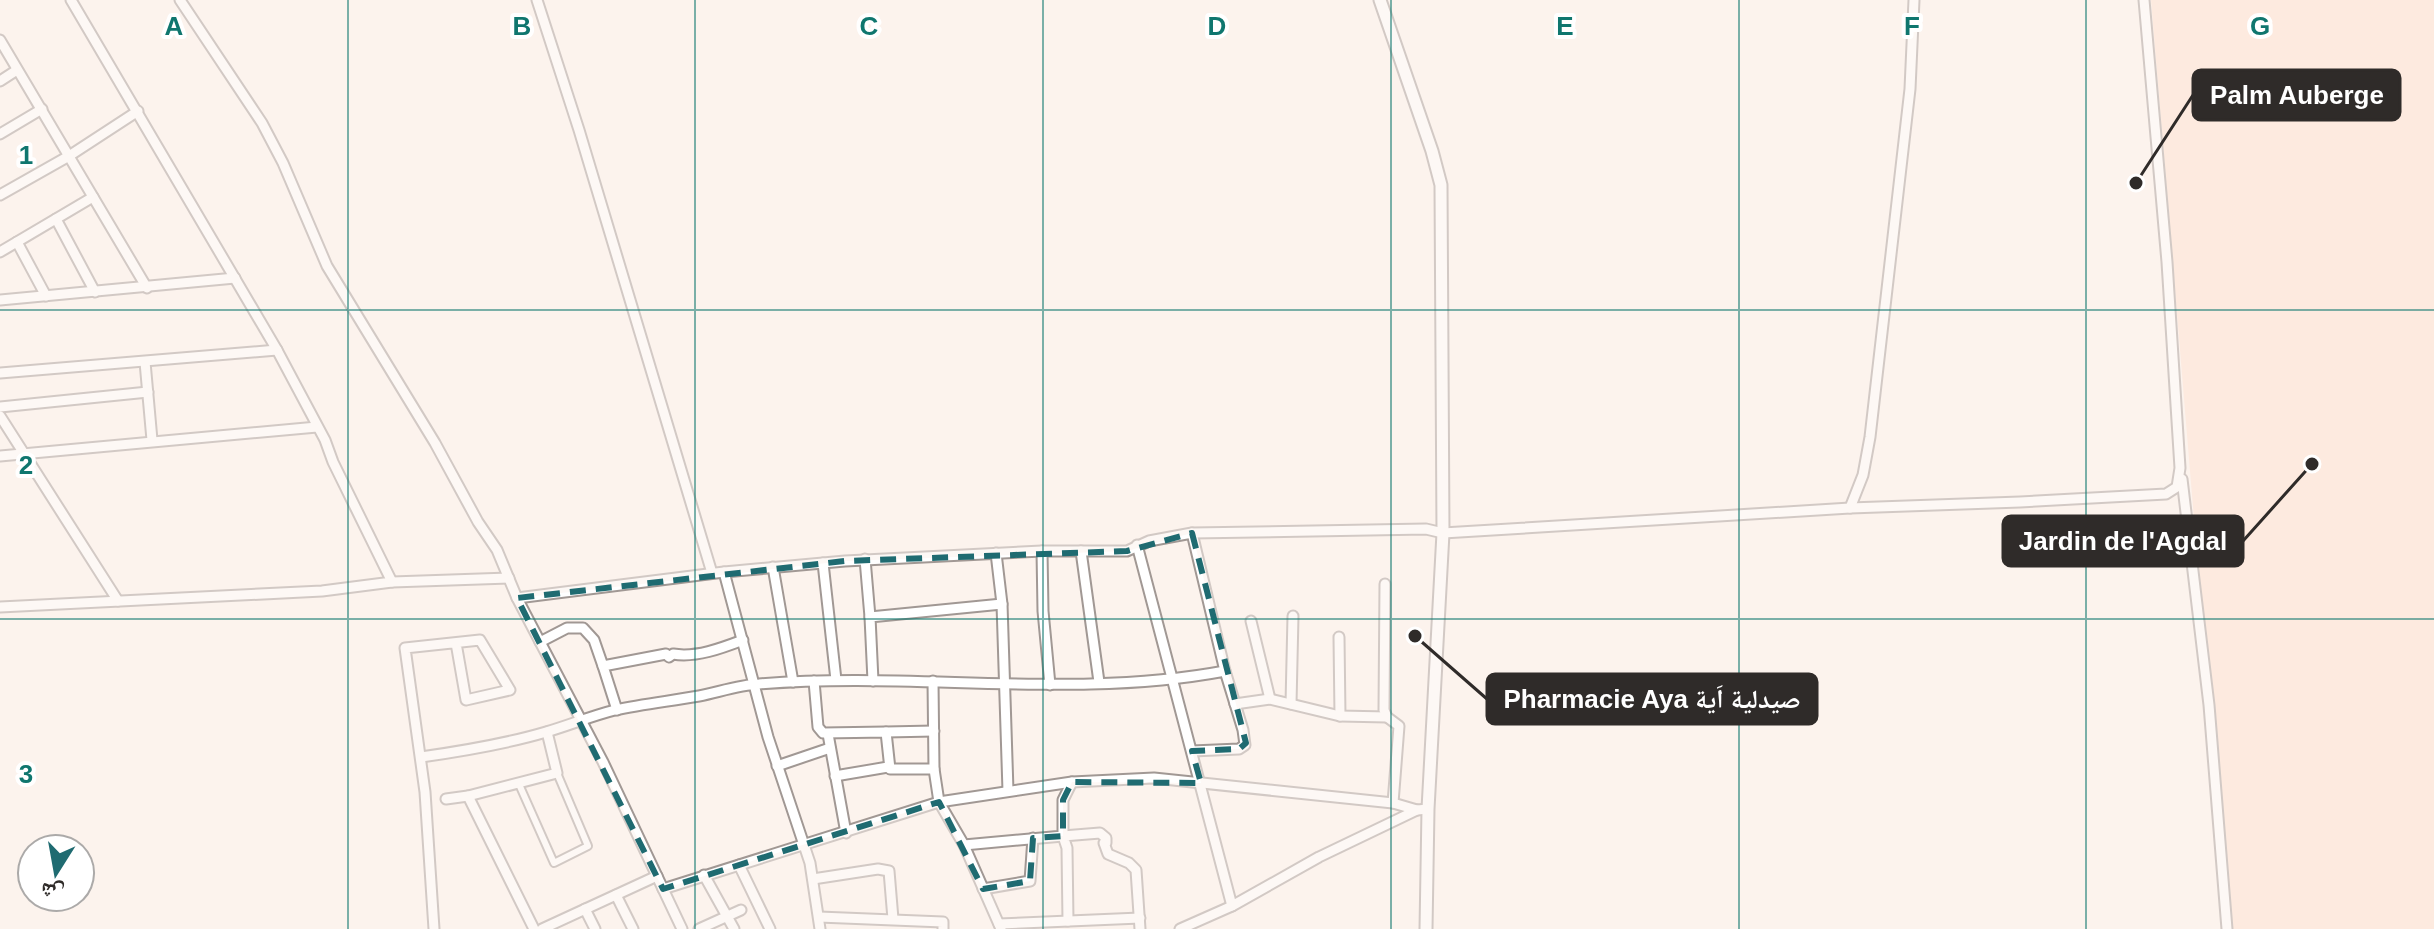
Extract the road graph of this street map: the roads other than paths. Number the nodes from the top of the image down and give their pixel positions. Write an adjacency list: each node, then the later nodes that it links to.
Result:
1 (71, 0): 11 (street)
2 (180, 0): 47 (street)
3 (537, 0): 46 (street)
4 (1380, 0): 37 (street)
5 (1914, 0): 35 (street)
6 (2144, 0): 34 (street)
7 (0, 40): 8 (street)
8 (17, 70): 9 (street); 10 (street)
9 (0, 81)
10 (42, 109): 12 (street); 13 (street)
11 (138, 111): 13 (street); 19 (street)
12 (0, 134)
13 (69, 156): 14 (street); 15 (street)
14 (0, 195)
15 (93, 197): 16 (street); 20 (street)
16 (56, 219): 17 (street); 21 (street)
17 (17, 242): 18 (street); 22 (street)
18 (0, 252)
19 (235, 278): 20 (street); 24 (street)
20 (147, 288): 21 (street)
21 (95, 292): 22 (street)
22 (46, 296): 23 (street)
23 (0, 300)
24 (277, 350): 25 (street); 30 (street)
25 (145, 362): 26 (street); 27 (street)
26 (0, 373)
27 (148, 392): 28 (street); 31 (street)
28 (0, 407)
29 (0, 416): 32 (street)
30 (317, 427): 31 (street); 48 (street)
31 (152, 440): 32 (street)
32 (25, 453): 33 (street); 51 (street)
33 (0, 456)
34 (2179, 456): 35 (street); 139 (street)
35 (1850, 508): 37 (street)
36 (1192, 533): 37 (street); 38 (street); 62 (street)
37 (1443, 533): 100 (street)
38 (1137, 545): 40 (street); 64 (street)
39 (1042, 551): 40 (street); 41 (street); 72 (street)
40 (1081, 551): 70 (street)
41 (996, 553): 42 (street); 52 (street)
42 (865, 559): 43 (street); 55 (street)
43 (823, 563): 44 (street); 63 (street)
44 (773, 567): 45 (street); 68 (street)
45 (724, 572): 46 (street); 58 (street)
46 (712, 573): 50 (street)
47 (509, 578): 48 (street); 50 (street)
48 (392, 582): 51 (street)
49 (1385, 584): 78 (street)
50 (517, 598): 59 (street)
51 (118, 601): 53 (street)
52 (1002, 604): 55 (street); 69 (street)
53 (0, 607)
54 (1293, 616): 75 (street)
55 (870, 617): 66 (street)
56 (1251, 621): 73 (street)
57 (1339, 637): 77 (street)
58 (743, 640): 61 (street); 71 (street)
59 (540, 642): 61 (street); 79 (street)
60 (456, 643): 60 (street); 86 (street)
61 (603, 666): 76 (street)
62 (1225, 671): 64 (street); 74 (street)
63 (836, 680): 65 (street); 66 (street)
64 (1174, 680): 70 (street); 85 (street)
65 (814, 681): 68 (street); 83 (street)
66 (873, 681): 67 (street)
67 (933, 681): 69 (street); 80 (street)
68 (793, 682): 71 (street)
69 (1005, 682): 72 (street); 95 (street)
70 (1099, 682): 72 (street)
71 (756, 684): 76 (street); 87 (street)
72 (1050, 685)
73 (1270, 699): 74 (street); 75 (street)
74 (1235, 704): 85 (street)
75 (1291, 704): 77 (street)
76 (617, 710): 79 (street)
77 (1340, 716): 78 (street)
78 (1387, 717): 99 (street)
79 (581, 719): 81 (street); 108 (street)
80 (934, 731): 82 (street); 89 (street)
81 (547, 732): 86 (street); 90 (street)
82 (886, 732): 83 (street); 88 (street)
83 (828, 734): 84 (street)
84 (830, 748): 87 (street); 91 (street)
85 (1192, 751): 94 (street)
86 (421, 757): 125 (street)
87 (777, 766): 104 (street)
88 (888, 767): 89 (street); 91 (street)
89 (934, 769): 98 (street)
90 (557, 773): 92 (street); 92 (street)
91 (835, 776): 101 (street)
92 (518, 782): 96 (street)
93 (1072, 782): 94 (street); 95 (street); 102 (street)
94 (1201, 783): 99 (street); 113 (street)
95 (1008, 791): 98 (street)
96 (468, 796): 97 (street); 126 (street)
97 (446, 799)
98 (939, 802): 101 (street); 105 (street)
99 (1393, 803): 100 (street)
100 (1422, 810): 113 (street); 138 (street)
101 (846, 833): 104 (street)
102 (1063, 836): 103 (street); 120 (street); 121 (street)
103 (1033, 838): 105 (street); 111 (street)
104 (802, 845): 106 (street); 109 (street)
105 (964, 845): 111 (street)
106 (739, 865): 107 (street); 133 (street)
107 (704, 875): 110 (street); 116 (street)
108 (657, 876): 110 (street); 112 (street)
109 (813, 879): 117 (street); 119 (street)
110 (663, 889): 130 (street)
111 (983, 889): 123 (street)
112 (616, 895): 114 (street); 129 (street)
113 (1232, 906): 118 (street)
114 (585, 909): 124 (street); 128 (street)
115 (741, 910): 116 (street)
116 (727, 915): 131 (street); 132 (street)
117 (819, 917): 119 (street); 134 (street)
118 (1202, 918): 136 (street); 137 (street)
119 (893, 919): 135 (street)
120 (1068, 921): 121 (street); 122 (street)
121 (1140, 924)
122 (1052, 925): 123 (street)
123 (1000, 926)
124 (554, 927): 127 (street)
125 (434, 929)
126 (534, 929)
127 (542, 929)
128 (595, 929)
129 (633, 929)
130 (682, 929)
131 (699, 929)
132 (734, 929)
133 (770, 929)
134 (820, 929)
135 (943, 929)
136 (1180, 929)
137 (1209, 929)
138 (1426, 929)
139 (2227, 929)

